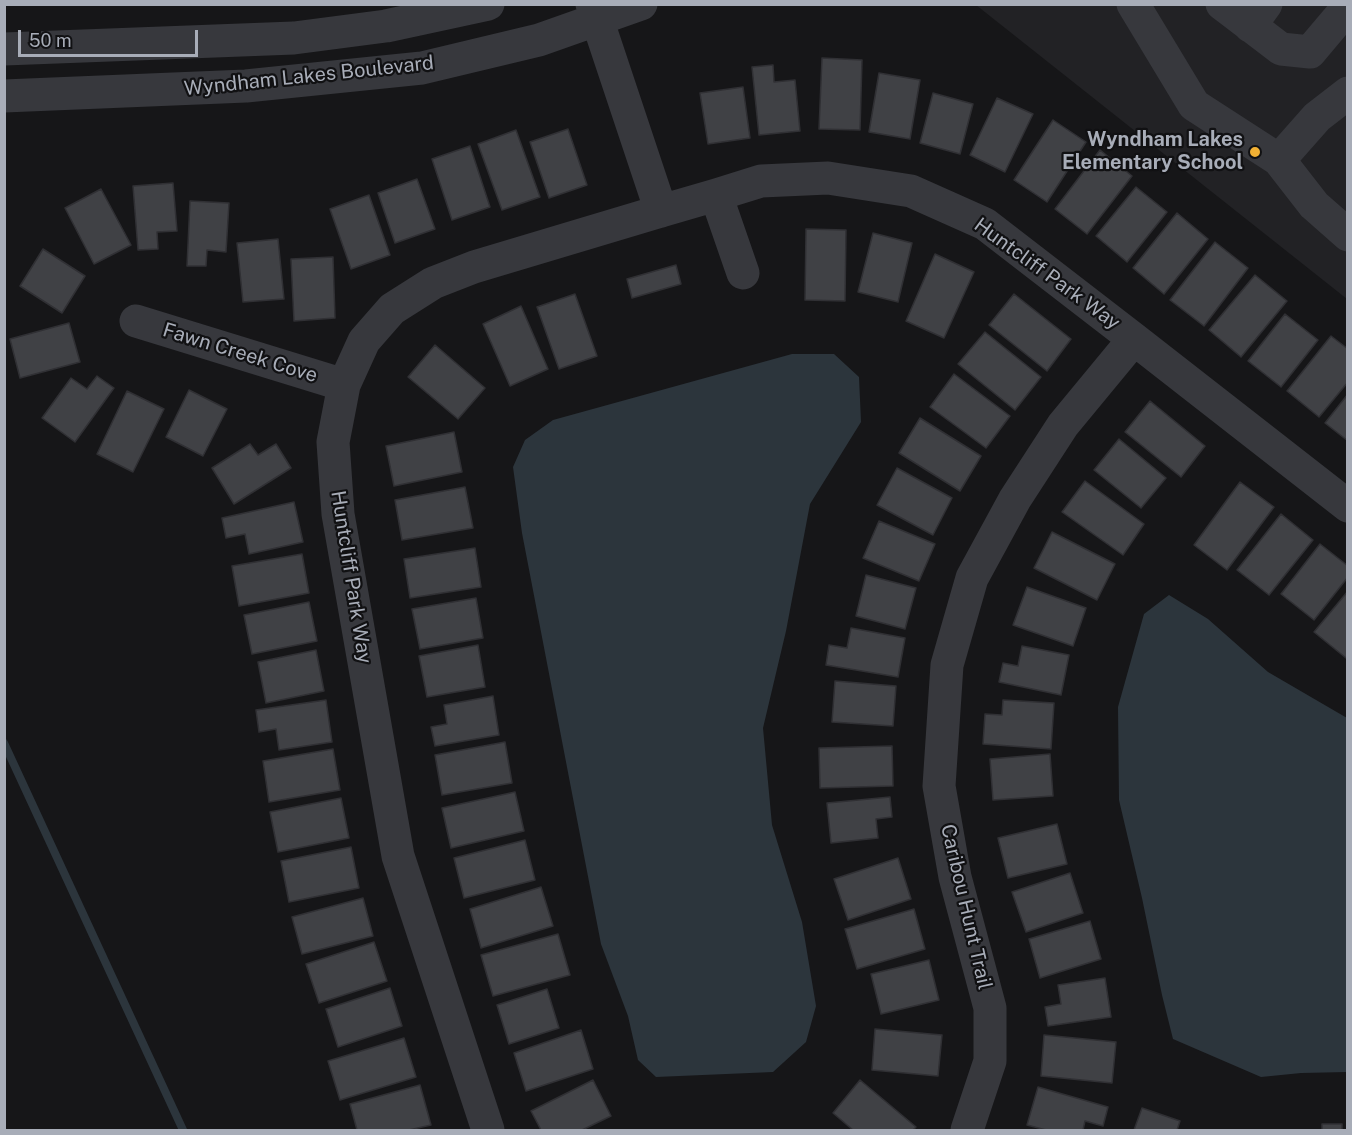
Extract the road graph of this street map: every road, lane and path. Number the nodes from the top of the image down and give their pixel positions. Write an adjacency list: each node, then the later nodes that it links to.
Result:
1 (488, 4): 8 (street, Wyndham Lakes Boulevard)
2 (641, 4): 6 (street, Wyndham Lakes Boulevard)
3 (1133, 4): 11 (street)
4 (1222, 4): 7 (street)
5 (1347, 7): 7 (street)
6 (595, 12): 10 (street, Wyndham Lakes Boulevard); 13 (street)
7 (1258, 15)
8 (4, 49)
9 (1347, 93): 11 (street)
10 (4, 96)
11 (1279, 160): 14 (street)
12 (716, 195): 13 (street, Huntcliff Park Way); 15 (street); 17 (street, Huntcliff Park Way)
13 (661, 211): 18 (street, Huntcliff Park Way)
14 (1347, 235)
15 (743, 273)
16 (136, 321): 18 (street, Fawn Creek Cove)
17 (1134, 339): 19 (street, Huntcliff Park Way); 21 (street, Caribou Hunt Trail)
18 (344, 385): 20 (street, Huntcliff Park Way)
19 (1347, 506)
20 (488, 1131)
21 (967, 1131)

